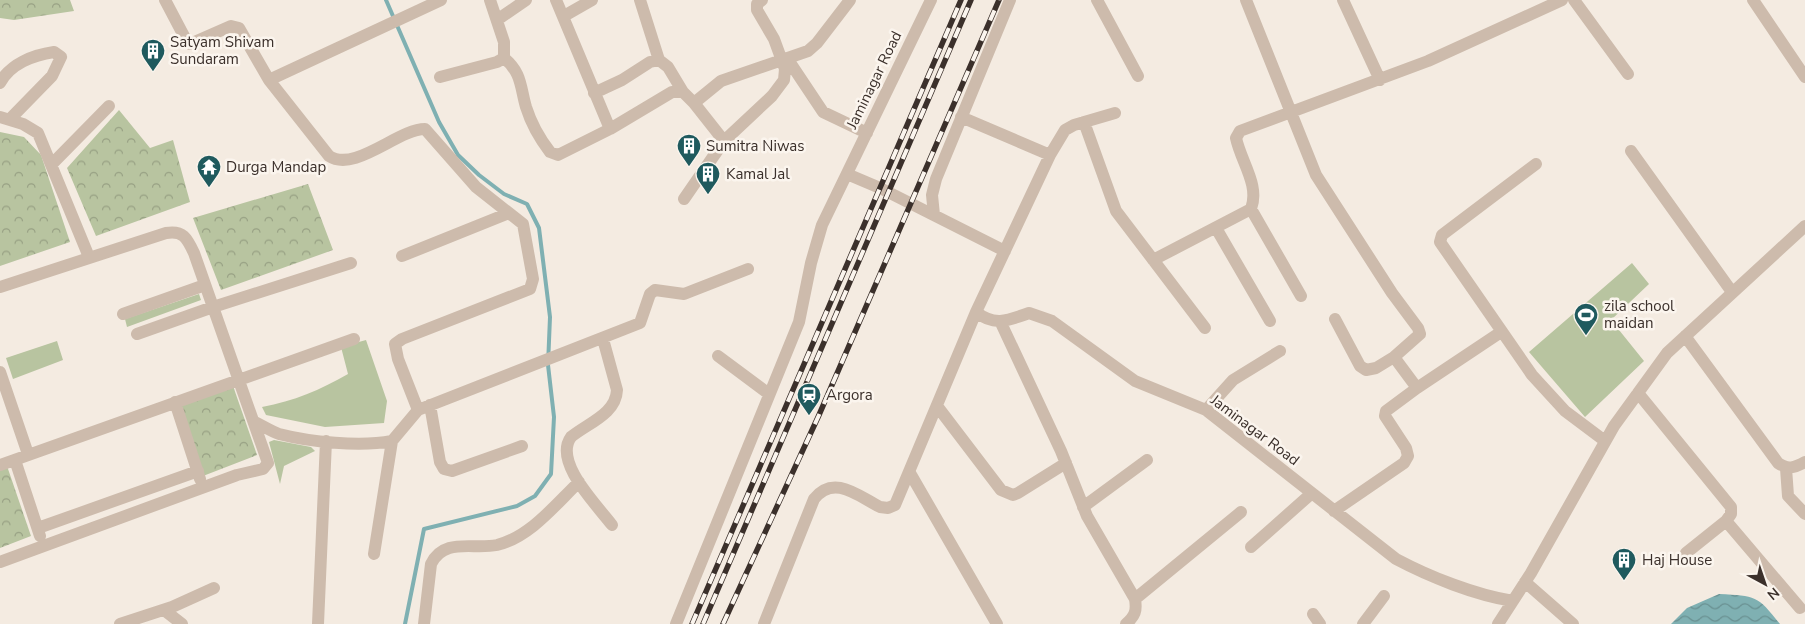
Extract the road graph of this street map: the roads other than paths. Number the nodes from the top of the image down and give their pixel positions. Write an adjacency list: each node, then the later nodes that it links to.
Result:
1 (165, 0): 27 (street)
2 (441, 0): 27 (street)
3 (490, 0): 19 (street)
4 (526, 0): 19 (street)
5 (556, 0): 18 (street)
6 (592, 0): 18 (street)
7 (640, 0): 22 (street)
8 (762, 0): 21 (street)
9 (850, 0): 21 (street)
10 (931, 0): 40 (street, Jaminagar Road)
11 (1010, 0): 37 (street)
12 (1097, 0): 24 (street)
13 (1246, 0): 35 (street)
14 (1344, 0): 28 (street)
15 (1562, 0): 28 (street)
16 (1574, 0): 23 (street)
17 (1755, 1): 26 (street)
18 (564, 16): 31 (street)
19 (497, 20): 20 (street)
20 (504, 58): 25 (street); 39 (street)
21 (784, 59): 32 (street); 40 (street); 41 (street)
22 (659, 60): 30 (street); 31 (street)
23 (1628, 74)
24 (1138, 76)
25 (440, 77)
26 (1805, 77)
27 (270, 80): 49 (street)
28 (1380, 80): 35 (street)
29 (0, 83): 36 (street)
30 (683, 92): 32 (street); 39 (street)
31 (594, 93): 39 (street)
32 (694, 103): 41 (street)
33 (109, 106): 44 (street)
34 (1116, 113): 38 (street)
35 (1292, 113): 48 (street); 77 (street)
36 (5, 118): 44 (street)
37 (961, 118): 43 (street); 50 (street)
38 (1084, 122): 43 (street); 56 (street)
39 (610, 129)
40 (866, 133): 46 (street, Jaminagar Road)
41 (724, 141): 47 (street)
42 (1631, 151): 61 (street)
43 (1050, 155): 53 (street)
44 (52, 164): 55 (street)
45 (1536, 164): 70 (street)
46 (847, 174): 50 (street); 82 (street, Jaminagar Road)
47 (684, 199)
48 (1251, 209): 52 (street); 62 (street)
49 (510, 213): 54 (street); 85 (street)
50 (934, 215): 53 (street)
51 (1805, 226): 61 (street)
52 (1216, 228): 56 (street); 67 (street)
53 (1004, 254): 64 (street)
54 (402, 256)
55 (89, 257): 59 (street); 60 (street)
56 (1153, 260): 69 (street)
57 (351, 263): 63 (street)
58 (748, 269): 74 (street)
59 (206, 285): 63 (street); 65 (street)
60 (0, 287)
61 (1732, 292): 72 (street)
62 (1300, 296)
63 (213, 307): 71 (street); 79 (street)
64 (976, 312): 68 (street); 84 (street)
65 (123, 314)
66 (1335, 320): 77 (street)
67 (1270, 321)
68 (1001, 323): 86 (street, Jaminagar Road); 96 (street)
69 (1205, 328)
70 (1501, 332): 80 (street); 89 (street)
71 (137, 334)
72 (1685, 336): 81 (street); 98 (street)
73 (354, 339): 79 (street)
74 (603, 339): 85 (street); 101 (street)
75 (1280, 351): 86 (street)
76 (718, 356): 82 (street)
77 (1394, 357): 80 (street)
78 (0, 372): 92 (street)
79 (237, 380): 83 (street); 87 (street)
80 (1417, 388): 105 (street)
81 (1638, 393): 89 (street); 108 (street)
82 (769, 394): 128 (street, Jaminagar Road)
83 (175, 402): 92 (street); 99 (street)
84 (938, 406): 96 (street); 100 (street)
85 (424, 407): 90 (street); 91 (street)
86 (1206, 410): 103 (street, Jaminagar Road)
87 (254, 422): 88 (street); 102 (street)
88 (326, 441): 90 (street); 126 (street)
89 (1605, 441): 116 (street)
90 (392, 442): 114 (street)
91 (522, 446)
92 (28, 454): 93 (street)
93 (15, 460): 97 (street); 110 (street)
94 (1147, 460): 104 (street)
95 (1805, 462): 98 (street)
96 (1066, 463): 104 (street)
97 (0, 465)
98 (1786, 468): 107 (street)
99 (198, 471): 102 (street); 110 (street)
100 (910, 473): 129 (street); 130 (street)
101 (579, 482): 109 (street); 127 (street)
102 (204, 488): 111 (street)
103 (1312, 493): 105 (street, Jaminagar Road); 112 (street)
104 (1082, 507): 119 (street)
105 (1334, 511): 120 (street, Jaminagar Road)
106 (1240, 512): 119 (street)
107 (1805, 514)
108 (1726, 521): 113 (street); 121 (street)
109 (612, 525)
110 (38, 528): 111 (street)
111 (44, 546): 115 (street)
112 (1251, 547)
113 (1686, 553)
114 (374, 554)
115 (0, 562)
116 (1525, 582): 120 (street); 133 (street)
117 (214, 588): 122 (street)
118 (1384, 596): 123 (street)
119 (1135, 599): 131 (street)
120 (1513, 600): 132 (street)
121 (1800, 608)
122 (164, 610): 124 (street); 125 (street)
123 (1368, 623)
124 (120, 624)
125 (182, 624)
126 (318, 624)
127 (424, 624)
128 (676, 624)
129 (764, 624)
130 (997, 624)
131 (1126, 624)
132 (1498, 624)
133 (1573, 624)

